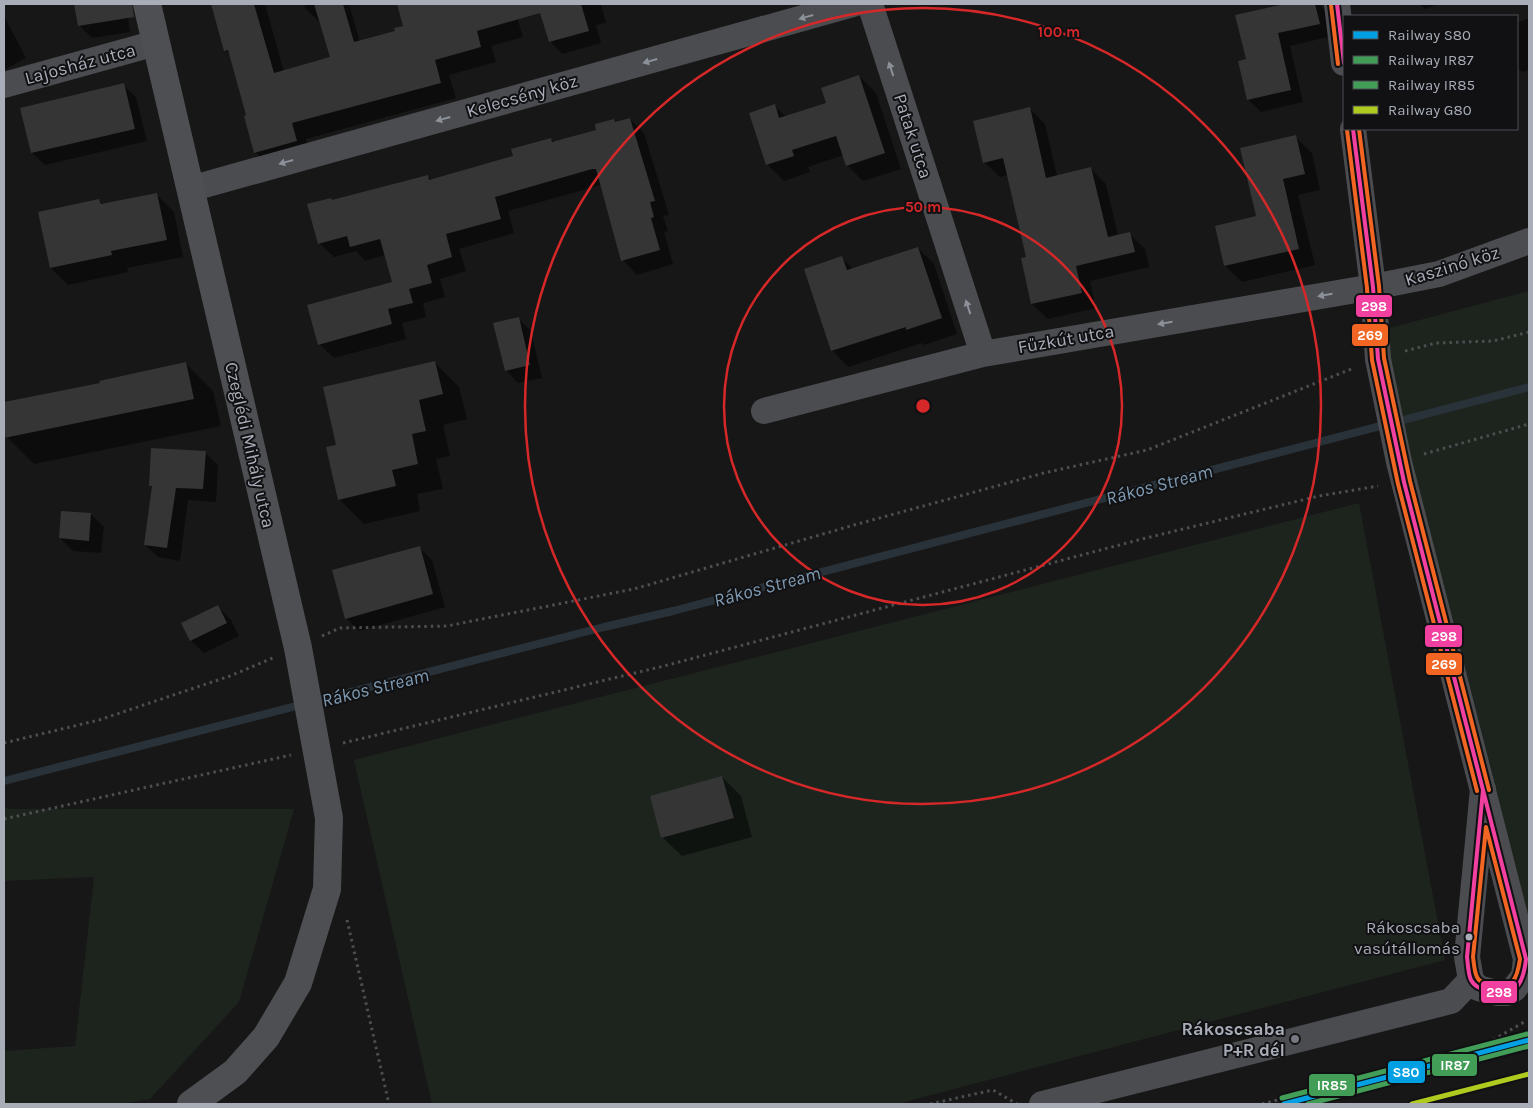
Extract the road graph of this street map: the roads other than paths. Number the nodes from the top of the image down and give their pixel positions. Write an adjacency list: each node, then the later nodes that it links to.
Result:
1 (147, 4): 5 (main road, Czeglédi Mihály utca)
2 (853, 4): 9 (street, Kelecsény köz, one-way to 9)
3 (870, 4): 12 (street, Patak utca, one-way to 3)
4 (1337, 4): 6 (street)
5 (156, 43): 7 (street, Lajosház utca); 9 (main road, Czeglédi Mihály utca)
6 (1343, 55)
7 (4, 85)
8 (1353, 130): 11 (street)
9 (190, 189): 16 (main road, Czeglédi Mihály utca)
10 (1529, 241): 11 (street, Kaszinó köz)
11 (1373, 287): 12 (street, Fűzkút utca, one-way to 12); 14 (street)
12 (983, 354): 13 (street, Fűzkút utca)
13 (764, 411)
14 (1483, 789): 15 (street); 15 (street)
15 (1471, 980): 17 (street)
16 (191, 1104)
17 (1042, 1104)

